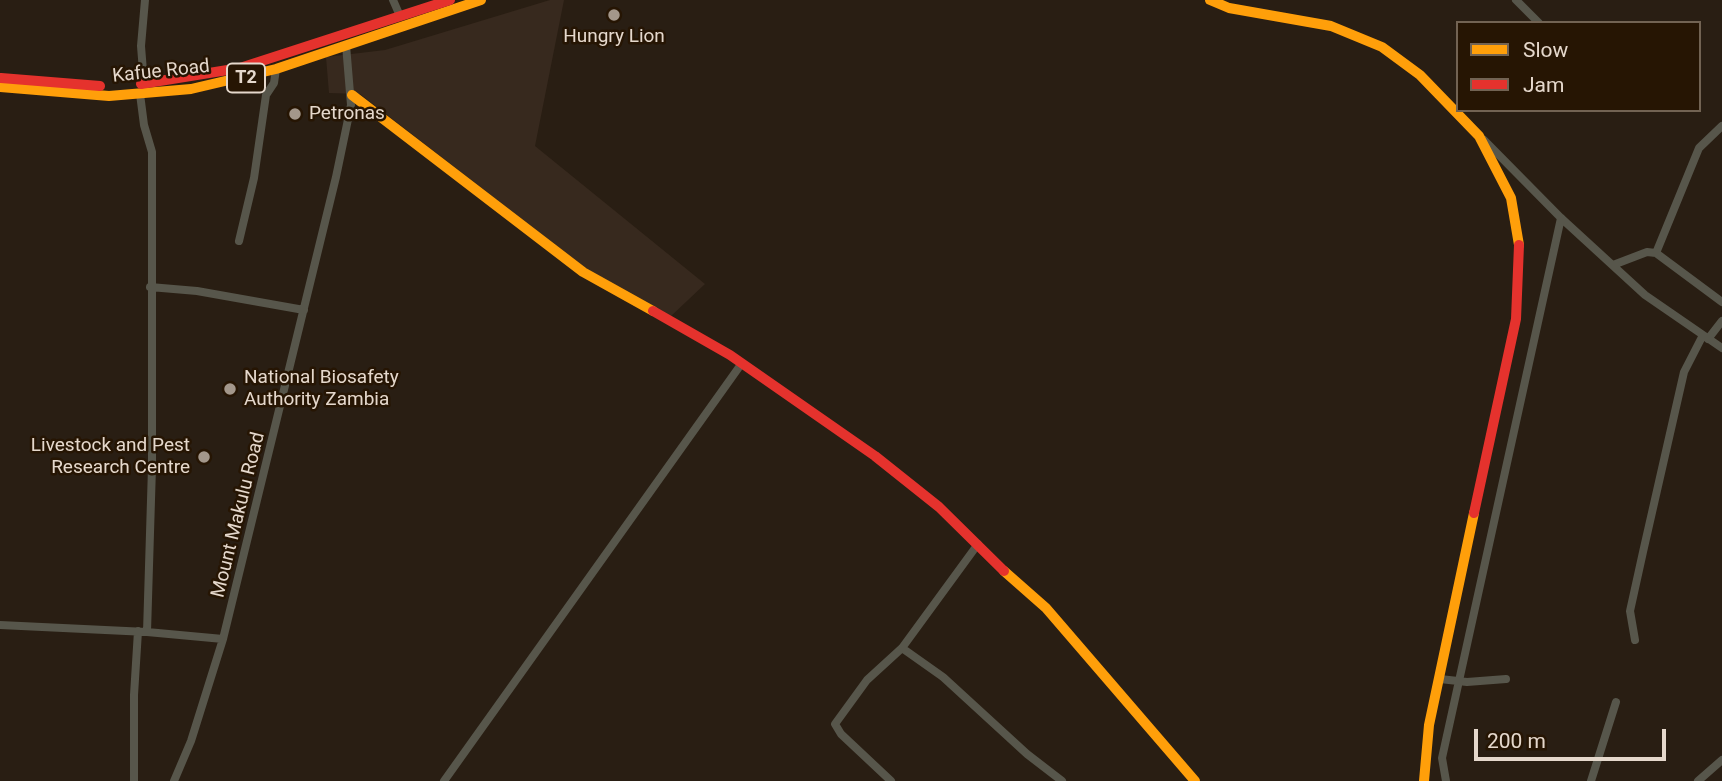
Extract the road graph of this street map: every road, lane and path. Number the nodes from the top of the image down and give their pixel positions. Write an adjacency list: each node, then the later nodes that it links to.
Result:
1 (145, 0): 13 (street)
2 (393, 0): 7 (street)
3 (450, 0): 7 (main road, Kafue Road / T2)
4 (481, 0): 9 (main road, Kafue Road / T2)
5 (1210, 0): 16 (main road)
6 (1516, 0): 8 (street)
7 (400, 16): 13 (main road, Kafue Road / T2)
8 (1537, 21)
9 (346, 45): 10 (main road, Kafue Road / T2); 14 (street, Mount Makulu Road)
10 (276, 69): 13 (main road, Kafue Road / T2); 20 (street)
11 (0, 78): 13 (main road, Kafue Road / T2)
12 (0, 87): 13 (main road, Kafue Road / T2)
13 (142, 89): 23 (street)
14 (352, 95): 25 (street, Mount Makulu Road); 29 (main road)
15 (1722, 126): 21 (street)
16 (1479, 136): 17 (street); 18 (main road)
17 (1514, 168): 18 (street); 19 (street)
18 (1504, 179): 36 (main road)
19 (1561, 218): 22 (street); 38 (street)
20 (239, 241)
21 (1656, 253): 22 (street); 24 (street)
22 (1613, 265): 27 (street)
23 (150, 287): 25 (street); 32 (street)
24 (1722, 302)
25 (304, 310): 33 (street, Mount Makulu Road)
26 (1722, 321): 27 (street)
27 (1705, 337): 28 (street); 34 (street)
28 (1722, 348)
29 (742, 363): 30 (main road); 43 (street)
30 (978, 544): 35 (street); 46 (main road)
31 (0, 625): 32 (street)
32 (142, 631): 33 (street); 41 (street)
33 (223, 639): 42 (street, Mount Makulu Road)
34 (1635, 640)
35 (902, 648): 44 (street); 45 (street)
36 (1440, 679): 38 (street); 47 (main road)
37 (1506, 679): 38 (street)
38 (1460, 681): 48 (street)
39 (1616, 702): 49 (street)
40 (1722, 760): 50 (street)
41 (134, 781)
42 (174, 781)
43 (444, 781)
44 (891, 781)
45 (1062, 781)
46 (1195, 781)
47 (1424, 781)
48 (1446, 781)
49 (1591, 781)
50 (1698, 781)

